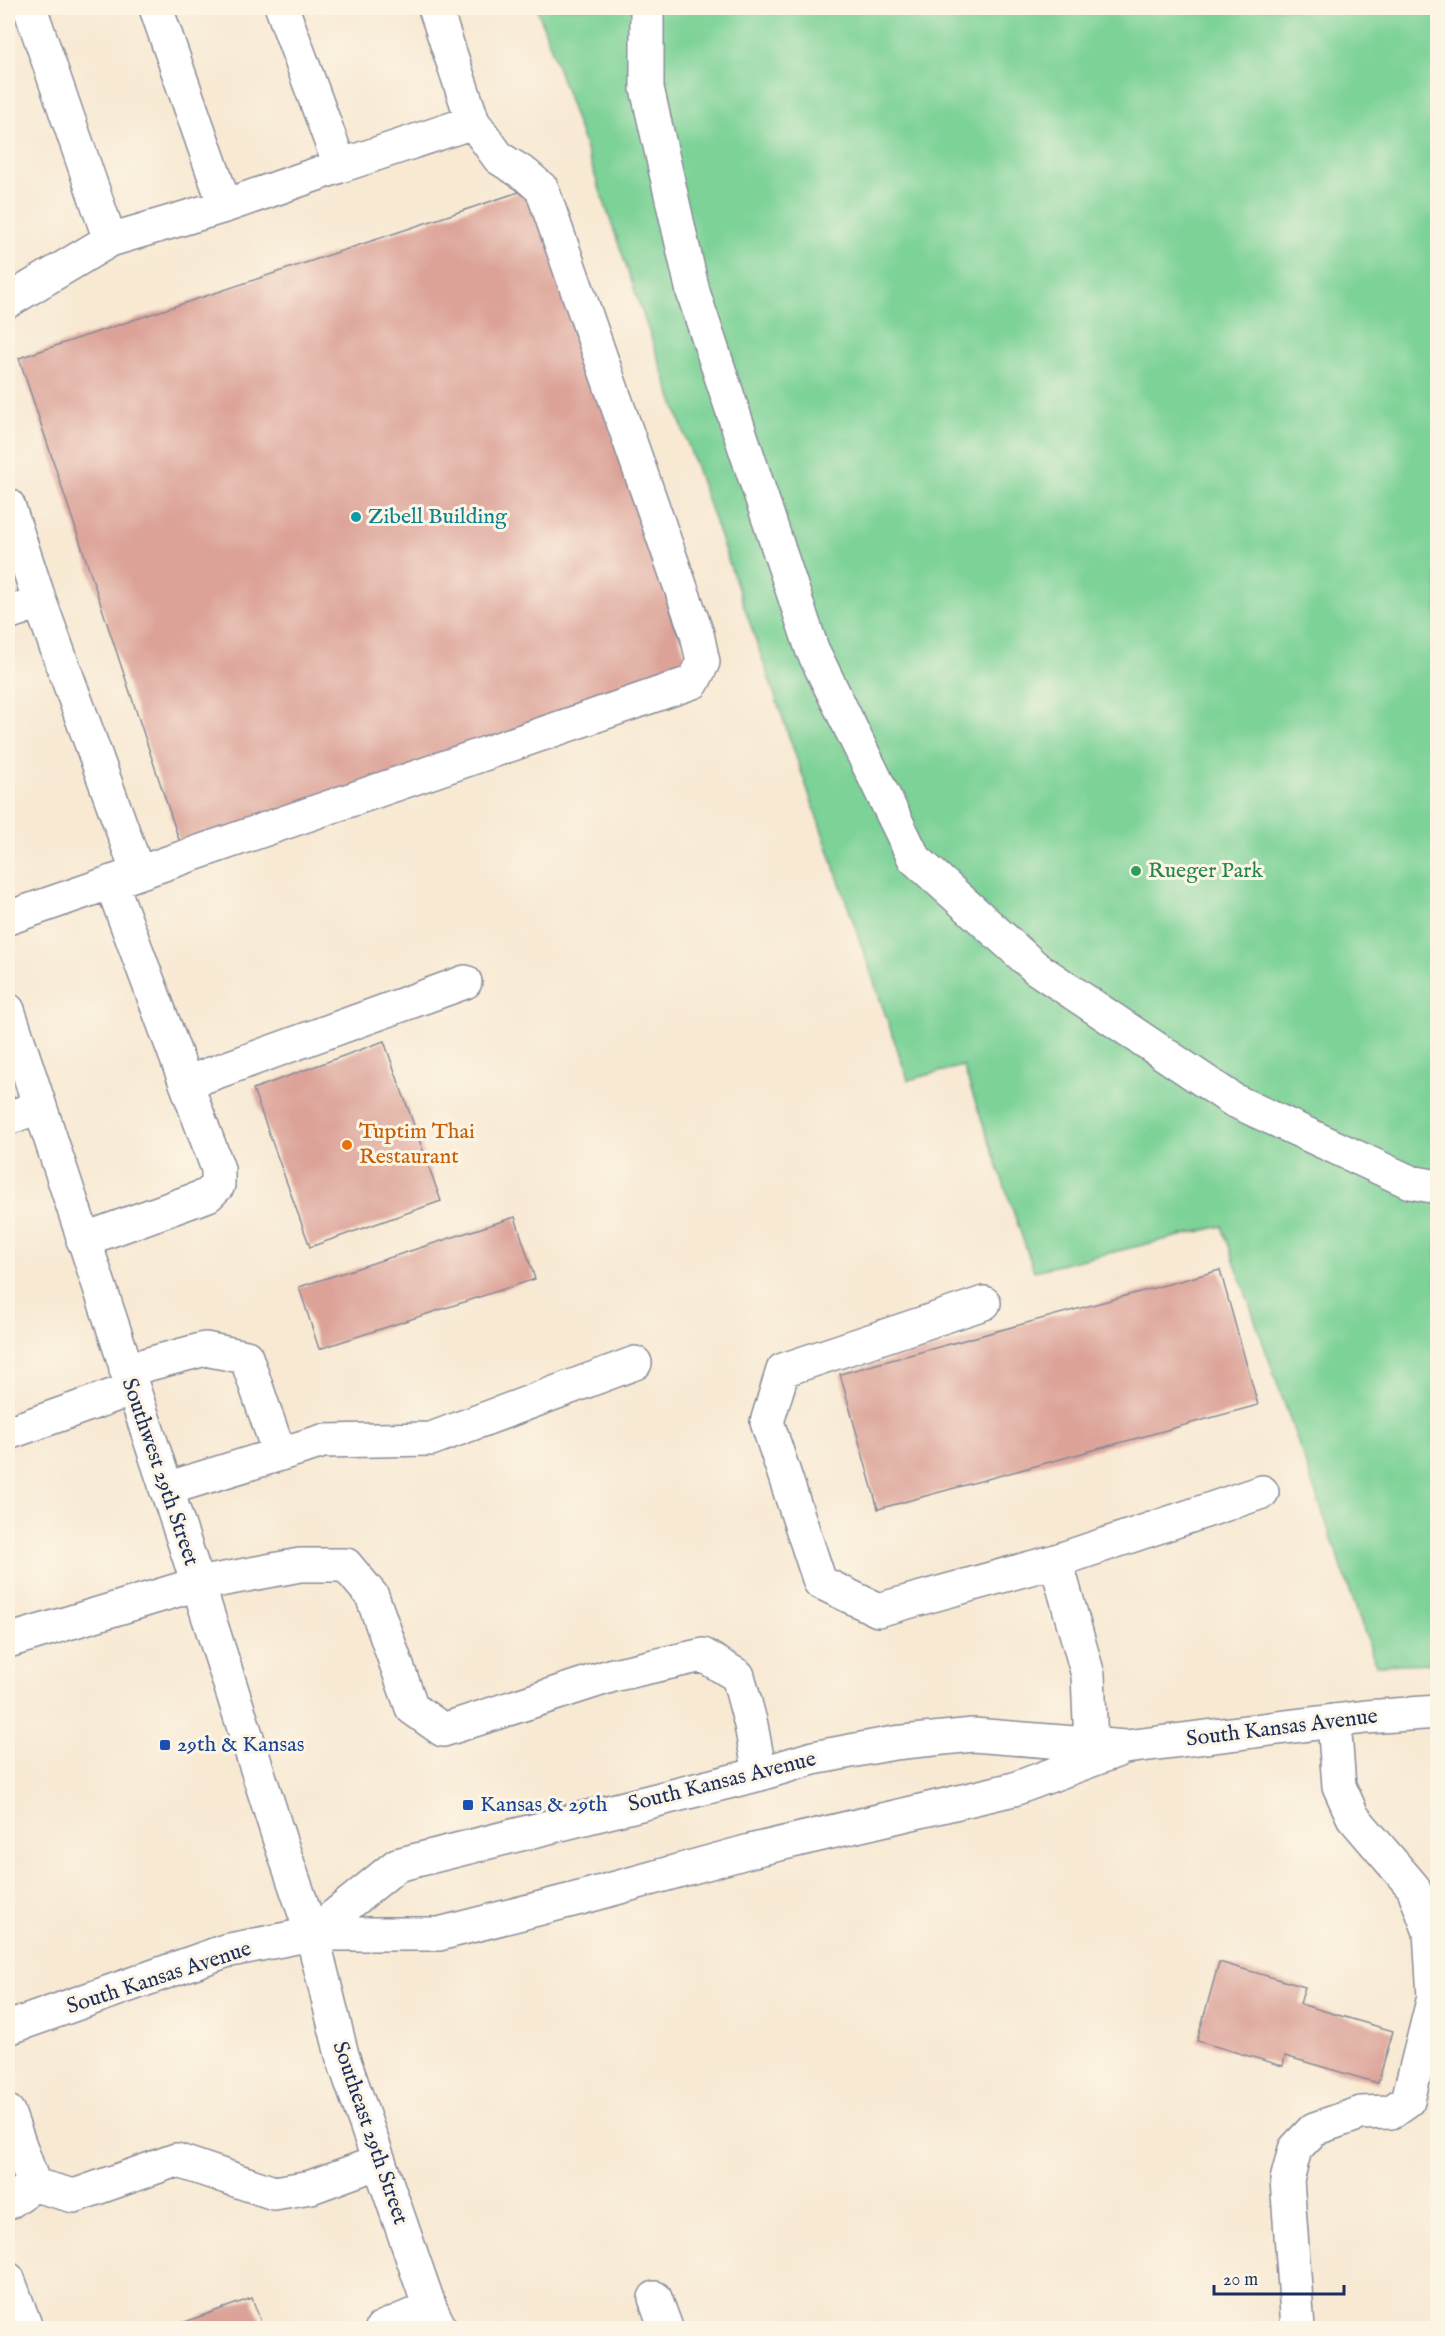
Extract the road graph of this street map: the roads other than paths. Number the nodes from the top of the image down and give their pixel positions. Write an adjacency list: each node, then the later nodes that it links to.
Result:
1 (30, 8): 9 (main road)
2 (156, 8): 8 (main road)
3 (282, 8): 7 (main road)
4 (435, 8): 6 (main road)
5 (647, 8): 21 (main road)
6 (473, 122): 7 (main road); 14 (main road)
7 (340, 166): 8 (main road)
8 (225, 206): 9 (main road)
9 (110, 240): 10 (main road)
10 (8, 300)
11 (8, 505): 12 (main road)
12 (40, 602): 13 (main road); 14 (main road)
13 (8, 613)
14 (124, 878): 15 (main road); 18 (main road)
15 (8, 918)
16 (465, 982): 18 (main road)
17 (8, 1010): 19 (main road, Southwest 29th Street)
18 (186, 1083): 22 (main road)
19 (39, 1107): 20 (main road); 22 (main road, Southwest 29th Street)
20 (8, 1118)
21 (1437, 1187)
22 (83, 1240): 25 (main road, Southwest 29th Street)
23 (984, 1303): 30 (main road)
24 (635, 1364): 27 (main road)
25 (129, 1380): 26 (main road); 27 (main road); 28 (main road, Southwest 29th Street)
26 (8, 1433)
27 (279, 1453): 28 (main road)
28 (166, 1489): 31 (main road, Southwest 29th Street)
29 (1262, 1492): 30 (main road)
30 (1056, 1561): 35 (main road)
31 (198, 1584): 32 (main road); 37 (main road); 38 (main road, Southwest 29th Street)
32 (8, 1641)
33 (1437, 1712): 34 (main road, South Kansas Avenue)
34 (1334, 1721): 36 (main road, South Kansas Avenue); 47 (main road)
35 (1091, 1744): 36 (main road, South Kansas Avenue); 37 (main road, South Kansas Avenue)
36 (1126, 1747): 38 (main road, South Kansas Avenue)
37 (760, 1774): 38 (main road, South Kansas Avenue)
38 (312, 1934): 39 (main road, South Kansas Avenue); 41 (main road, Southeast 29th Street)
39 (8, 2028)
40 (8, 2112): 42 (main road)
41 (379, 2163): 42 (main road); 44 (main road, Southeast 29th Street)
42 (21, 2194)
43 (8, 2279): 45 (main road)
44 (435, 2318): 46 (main road)
45 (26, 2328)
46 (382, 2328)
47 (1298, 2328)

